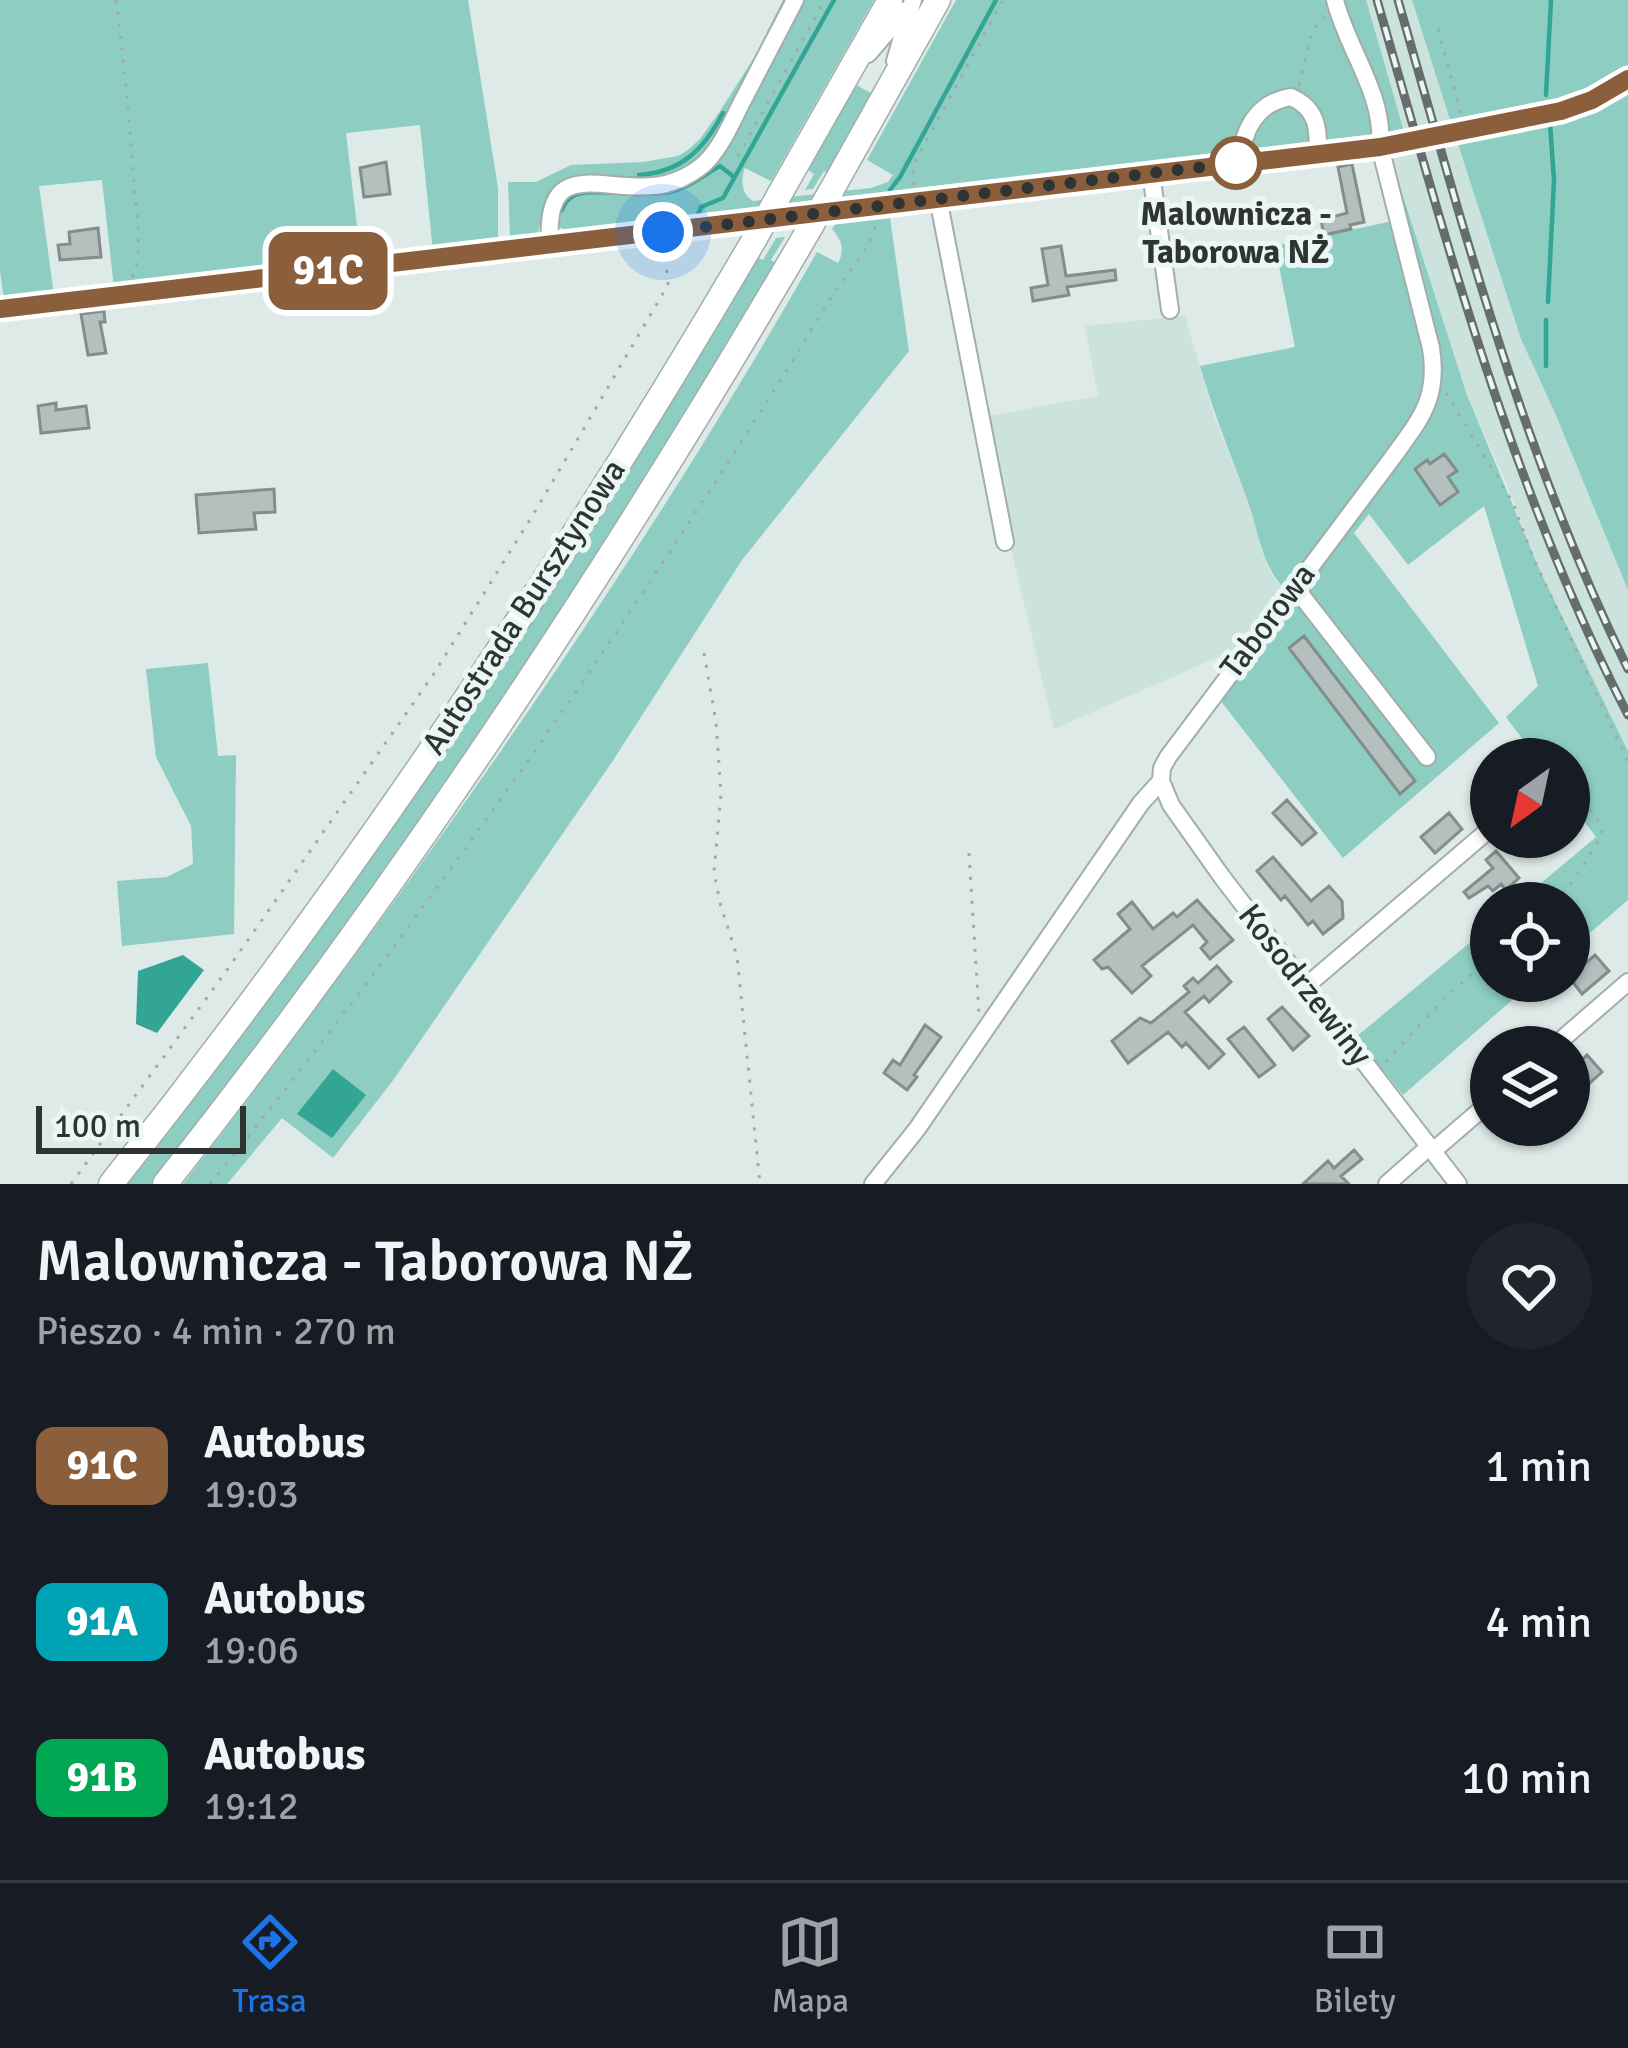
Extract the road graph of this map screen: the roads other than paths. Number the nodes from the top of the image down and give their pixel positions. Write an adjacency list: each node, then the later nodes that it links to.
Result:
1 (795, 0): 12 (street)
2 (938, 0): 6 (highway, Autostrada Bursztynowa)
3 (907, 1): 6 (street); 25 (highway, Autostrada Bursztynowa, bridge)
4 (1336, 4): 7 (street)
5 (1628, 79): 7 (street)
6 (883, 102): 26 (highway, Autostrada Bursztynowa, bridge)
7 (1380, 147): 8 (street); 16 (street, Taborowa)
8 (1318, 154): 9 (street); 9 (street)
9 (1241, 162): 10 (street)
10 (1150, 173): 11 (street); 14 (street)
11 (938, 198): 12 (street); 15 (street)
12 (550, 245): 13 (street)
13 (0, 309)
14 (1170, 310)
15 (1005, 542)
16 (1294, 586): 17 (street); 18 (street, Taborowa)
17 (1426, 757)
18 (1161, 781): 21 (street, Kosodrzewiny); 27 (street, Taborowa)
19 (1470, 846): 21 (street)
20 (1628, 982): 22 (street)
21 (1305, 986): 24 (street, Kosodrzewiny)
22 (1577, 1026)
23 (1470, 1118): 24 (street)
24 (1432, 1149): 28 (street); 29 (street, Kosodrzewiny)
25 (111, 1184)
26 (165, 1184)
27 (873, 1184)
28 (1387, 1184)
29 (1457, 1184)

